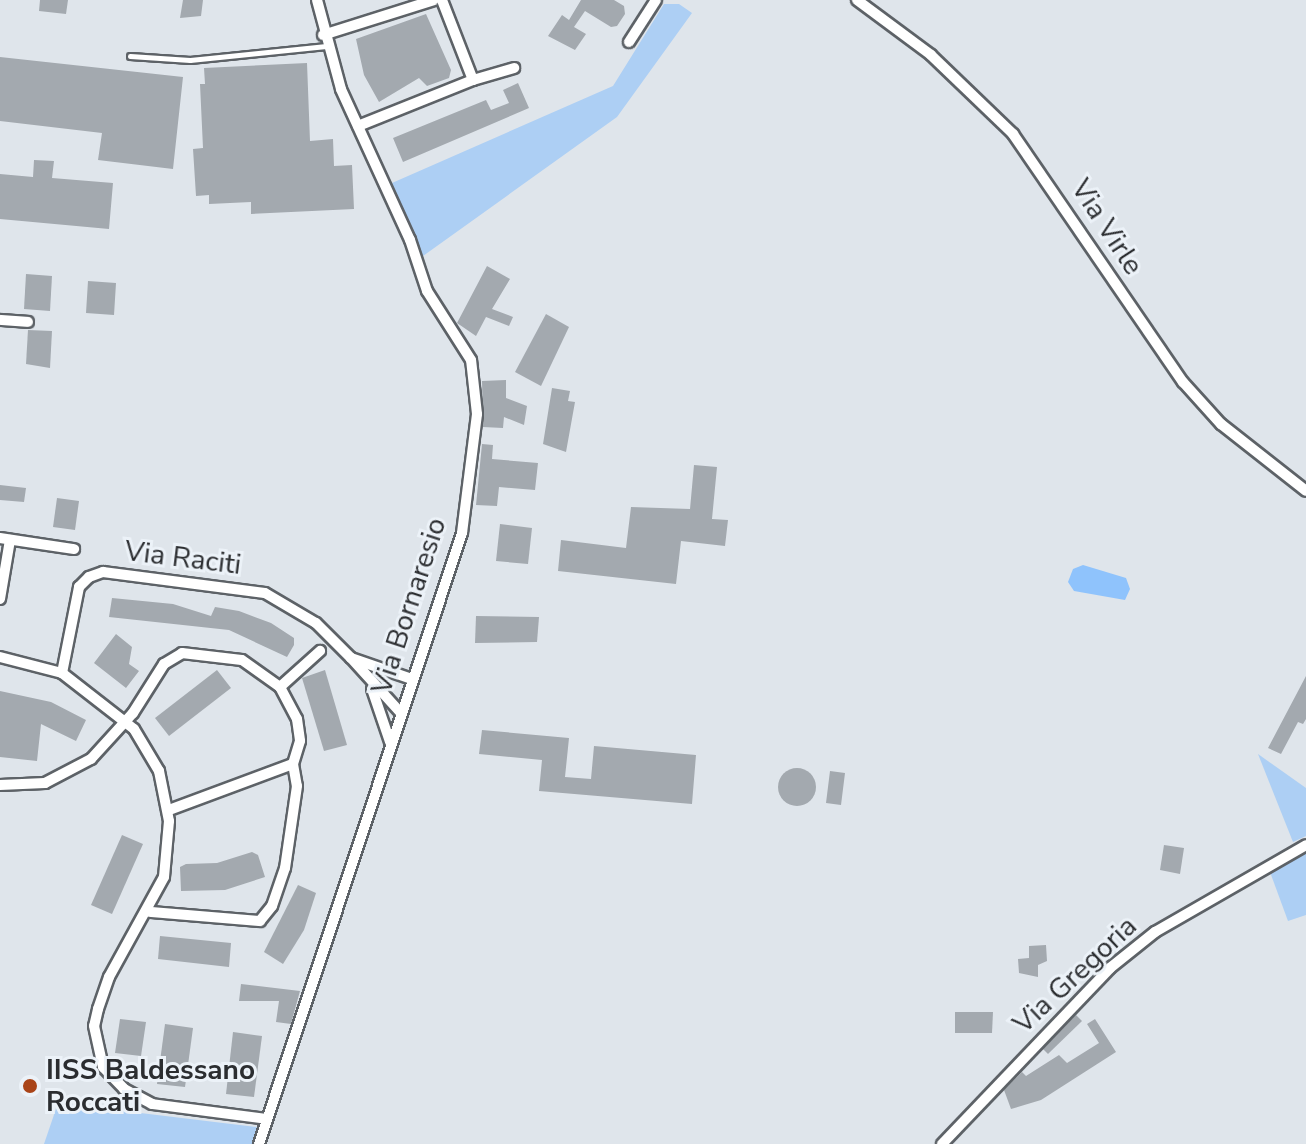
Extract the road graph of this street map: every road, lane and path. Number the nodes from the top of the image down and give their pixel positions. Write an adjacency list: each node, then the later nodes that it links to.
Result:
1 (317, 0): 6 (street, Via Bornaresio)
2 (434, 0): 6 (street)
3 (442, 0): 10 (street)
4 (656, 0): 7 (street)
5 (857, 0): 14 (street, Via Virle)
6 (324, 41): 8 (lane); 11 (street, Via Bornaresio)
7 (629, 42)
8 (130, 56)
9 (514, 68): 10 (street)
10 (473, 80): 11 (street)
11 (358, 126): 23 (street, Via Bornaresio)
12 (0, 320): 13 (street)
13 (28, 322)
14 (1306, 491)
15 (5, 539): 16 (street); 17 (street)
16 (74, 549)
17 (0, 599)
18 (320, 651): 24 (street)
19 (0, 657): 21 (street)
20 (351, 658): 21 (street, Via Raciti); 22 (street, Via Raciti); 23 (street, Via Raciti)
21 (62, 673): 26 (street)
22 (366, 676): 25 (street, Via Raciti); 27 (street)
23 (412, 679): 25 (street, Via Bornaresio)
24 (280, 687): 26 (street); 28 (street)
25 (400, 712): 27 (street, Via Bornaresio)
26 (126, 721): 29 (street); 30 (street)
27 (390, 743): 33 (street, Via Bornaresio)
28 (293, 764): 30 (street); 32 (street)
29 (0, 785)
30 (169, 810): 32 (street)
31 (1306, 845): 35 (street, Via Gregoria)
32 (150, 912): 33 (street)
33 (267, 1119): 34 (street, Via Bornaresio)
34 (259, 1144)
35 (942, 1144)

